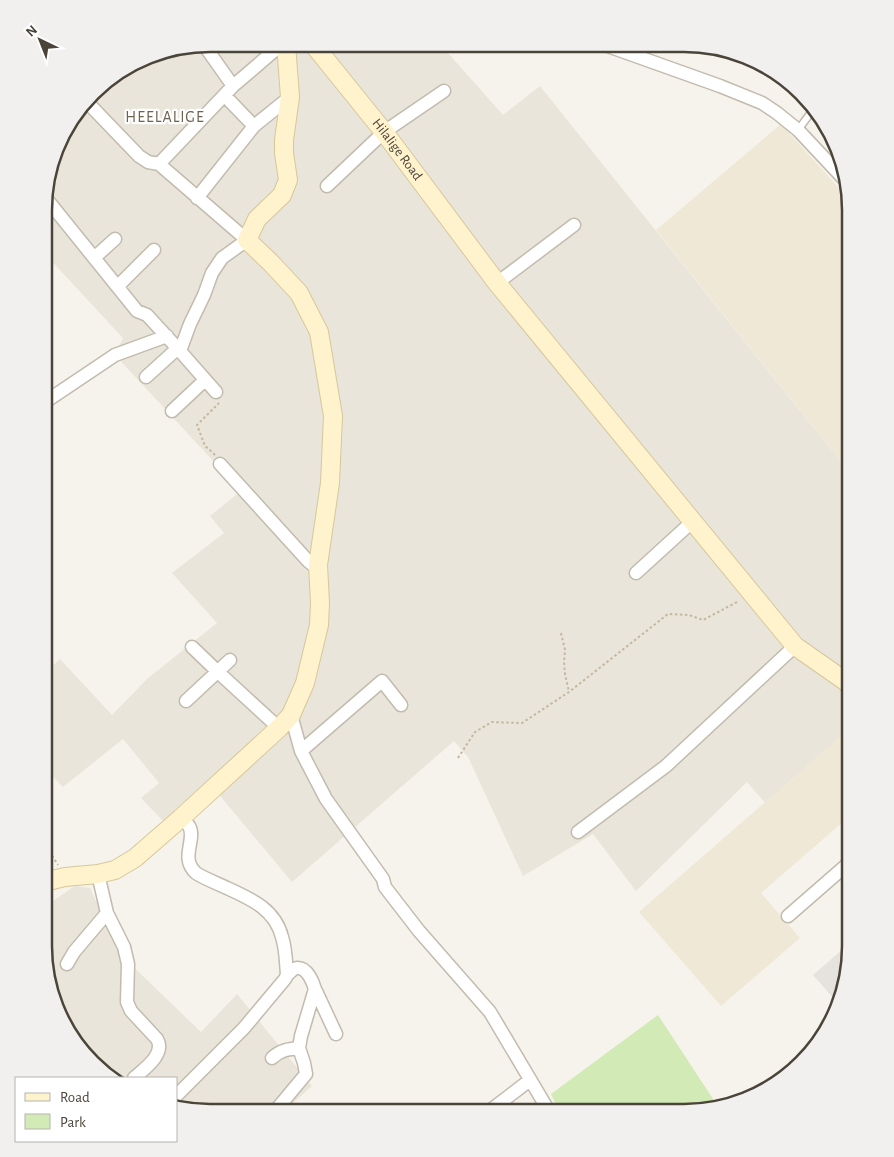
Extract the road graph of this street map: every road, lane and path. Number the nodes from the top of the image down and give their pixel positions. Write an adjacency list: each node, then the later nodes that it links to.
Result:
1 (209, 52): 6 (street)
2 (273, 52): 6 (street)
3 (287, 52): 9 (street)
4 (319, 52): 14 (street, Hilalige Road)
5 (625, 52): 13 (street)
6 (234, 86): 8 (street)
7 (444, 91): 14 (street)
8 (225, 96): 12 (street); 15 (street)
9 (290, 97): 12 (street); 22 (street)
10 (91, 107): 15 (street)
11 (809, 115): 13 (lane)
12 (254, 126): 18 (street)
13 (798, 130): 16 (street)
14 (384, 132): 17 (street); 25 (street, Hilalige Road)
15 (159, 164): 18 (street)
16 (836, 171)
17 (326, 186)
18 (197, 198): 22 (street)
19 (52, 206): 24 (street)
20 (574, 225): 25 (street)
21 (115, 239): 24 (street)
22 (247, 240): 28 (street); 36 (street)
23 (154, 250): 26 (street)
24 (94, 258): 26 (street)
25 (497, 283): 35 (street, Hilalige Road)
26 (115, 284): 27 (street)
27 (167, 336): 28 (street); 32 (street)
28 (179, 349): 29 (street); 30 (street)
29 (146, 377)
30 (206, 380): 31 (street); 33 (street)
31 (216, 392): 34 (path)
32 (52, 397)
33 (172, 410)
34 (220, 464): 36 (street)
35 (693, 522): 37 (street); 38 (street, Hilalige Road)
36 (318, 569): 48 (street)
37 (636, 573)
38 (753, 594): 40 (street, Hilalige Road); 45 (path)
39 (560, 633): 45 (path)
40 (795, 646): 44 (street, Hilalige Road); 52 (street)
41 (192, 647): 43 (street)
42 (230, 660): 43 (street)
43 (218, 672): 46 (street); 48 (street)
44 (841, 678)
45 (570, 692): 50 (path)
46 (186, 701)
47 (401, 705): 49 (street)
48 (285, 722): 49 (street); 51 (street)
49 (301, 751): 67 (street)
50 (458, 758)
51 (181, 818): 55 (street); 61 (street)
52 (578, 832)
53 (52, 855): 56 (path)
54 (841, 870): 59 (street)
55 (98, 874): 56 (street); 58 (street)
56 (66, 877): 57 (street)
57 (52, 880)
58 (107, 913): 60 (street); 66 (street)
59 (788, 916)
60 (67, 964)
61 (287, 975): 62 (street); 68 (street)
62 (315, 989): 63 (street); 64 (street)
63 (336, 1034)
64 (299, 1048): 65 (street); 69 (street)
65 (272, 1058)
66 (135, 1077)
67 (530, 1080): 70 (street); 71 (street)
68 (178, 1094)
69 (281, 1104)
70 (498, 1104)
71 (545, 1104)

